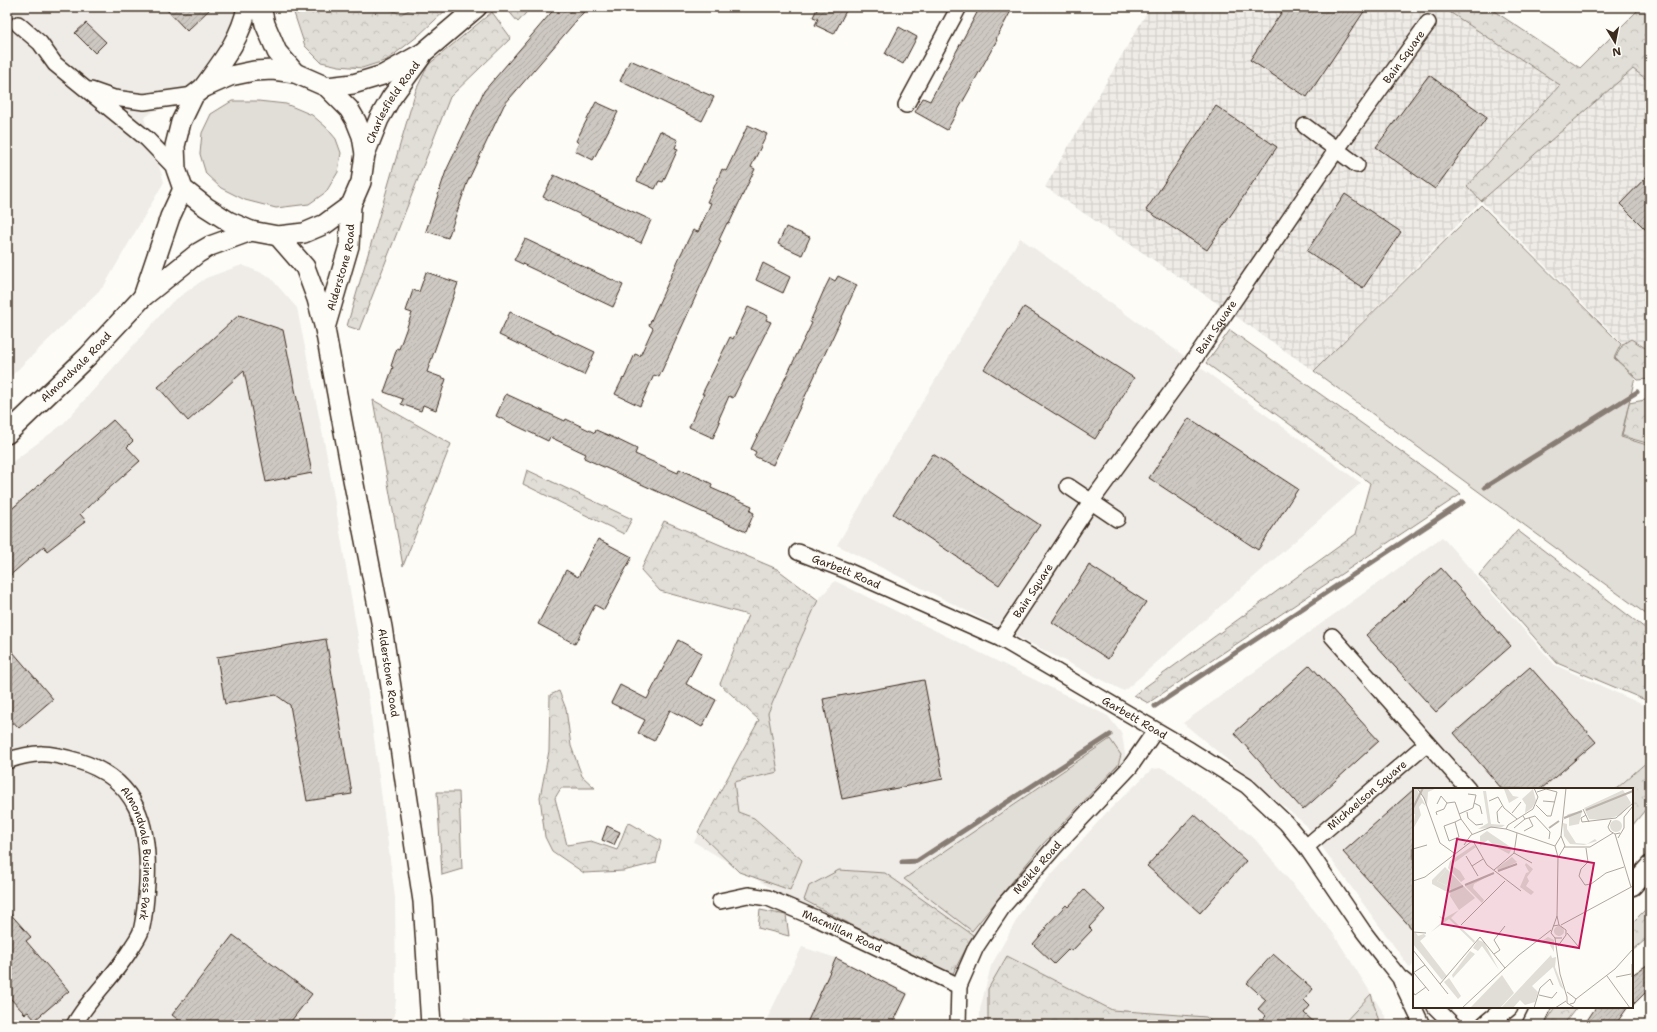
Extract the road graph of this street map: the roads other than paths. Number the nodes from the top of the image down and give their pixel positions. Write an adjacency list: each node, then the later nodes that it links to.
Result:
1 (247, 7): 11 (street)
2 (261, 7): 8 (street)
3 (477, 7): 7 (street, Charlesfield Road)
4 (959, 7): 12 (street)
5 (1428, 23): 14 (street, Bain Square)
6 (18, 24): 9 (street)
7 (424, 52): 10 (street, Charlesfield Road); 15 (street, Charlesfield Road)
8 (294, 72): 10 (street); 11 (street)
9 (83, 87): 11 (street); 17 (street)
10 (328, 87): 15 (street)
11 (198, 92): 17 (street)
12 (906, 105)
13 (1305, 126): 14 (street)
14 (1337, 149): 16 (street); 26 (street, Bain Square)
15 (365, 154): 19 (street, Alderstone Road)
16 (1357, 165)
17 (176, 169): 18 (street)
18 (184, 189): 20 (street); 22 (street, Almondvale Road)
19 (352, 205): 21 (street); 23 (street, Alderstone Road)
20 (251, 231): 21 (street); 22 (street, Almondvale Road)
21 (278, 236): 23 (street, Alderstone Road)
22 (143, 297): 24 (street, Almondvale Road)
23 (325, 329): 47 (street, Alderstone Road)
24 (7, 434)
25 (1068, 486): 26 (street)
26 (1091, 502): 27 (street); 30 (street, Bain Square)
27 (1117, 519)
28 (798, 552): 30 (street, Garbett Road)
29 (1332, 636): 32 (street)
30 (1001, 639): 31 (street, Garbett Road)
31 (1155, 731): 35 (street, Garbett Road); 40 (street, Meikle Road)
32 (1427, 744): 34 (street); 35 (street, Michaelson Square)
33 (7, 762): 48 (street, Almondvale Business Park)
34 (1467, 788)
35 (1306, 847): 39 (street, Garbett Road)
36 (1650, 866): 37 (street)
37 (1633, 885)
38 (720, 901): 40 (street, Macmillan Road)
39 (1399, 977): 41 (street, Garbett Road); 42 (street, Garbett Road)
40 (959, 986): 49 (street, Meikle Road)
41 (1413, 988)
42 (1413, 1006)
43 (1414, 1008): 50 (street, Garbett Road)
44 (1436, 1008): 51 (street)
45 (1507, 1008): 52 (street)
46 (1540, 1008): 53 (street)
47 (430, 1024)
48 (74, 1025)
49 (958, 1025)
50 (1422, 1025)
51 (1453, 1025)
52 (1486, 1025)
53 (1532, 1025)

